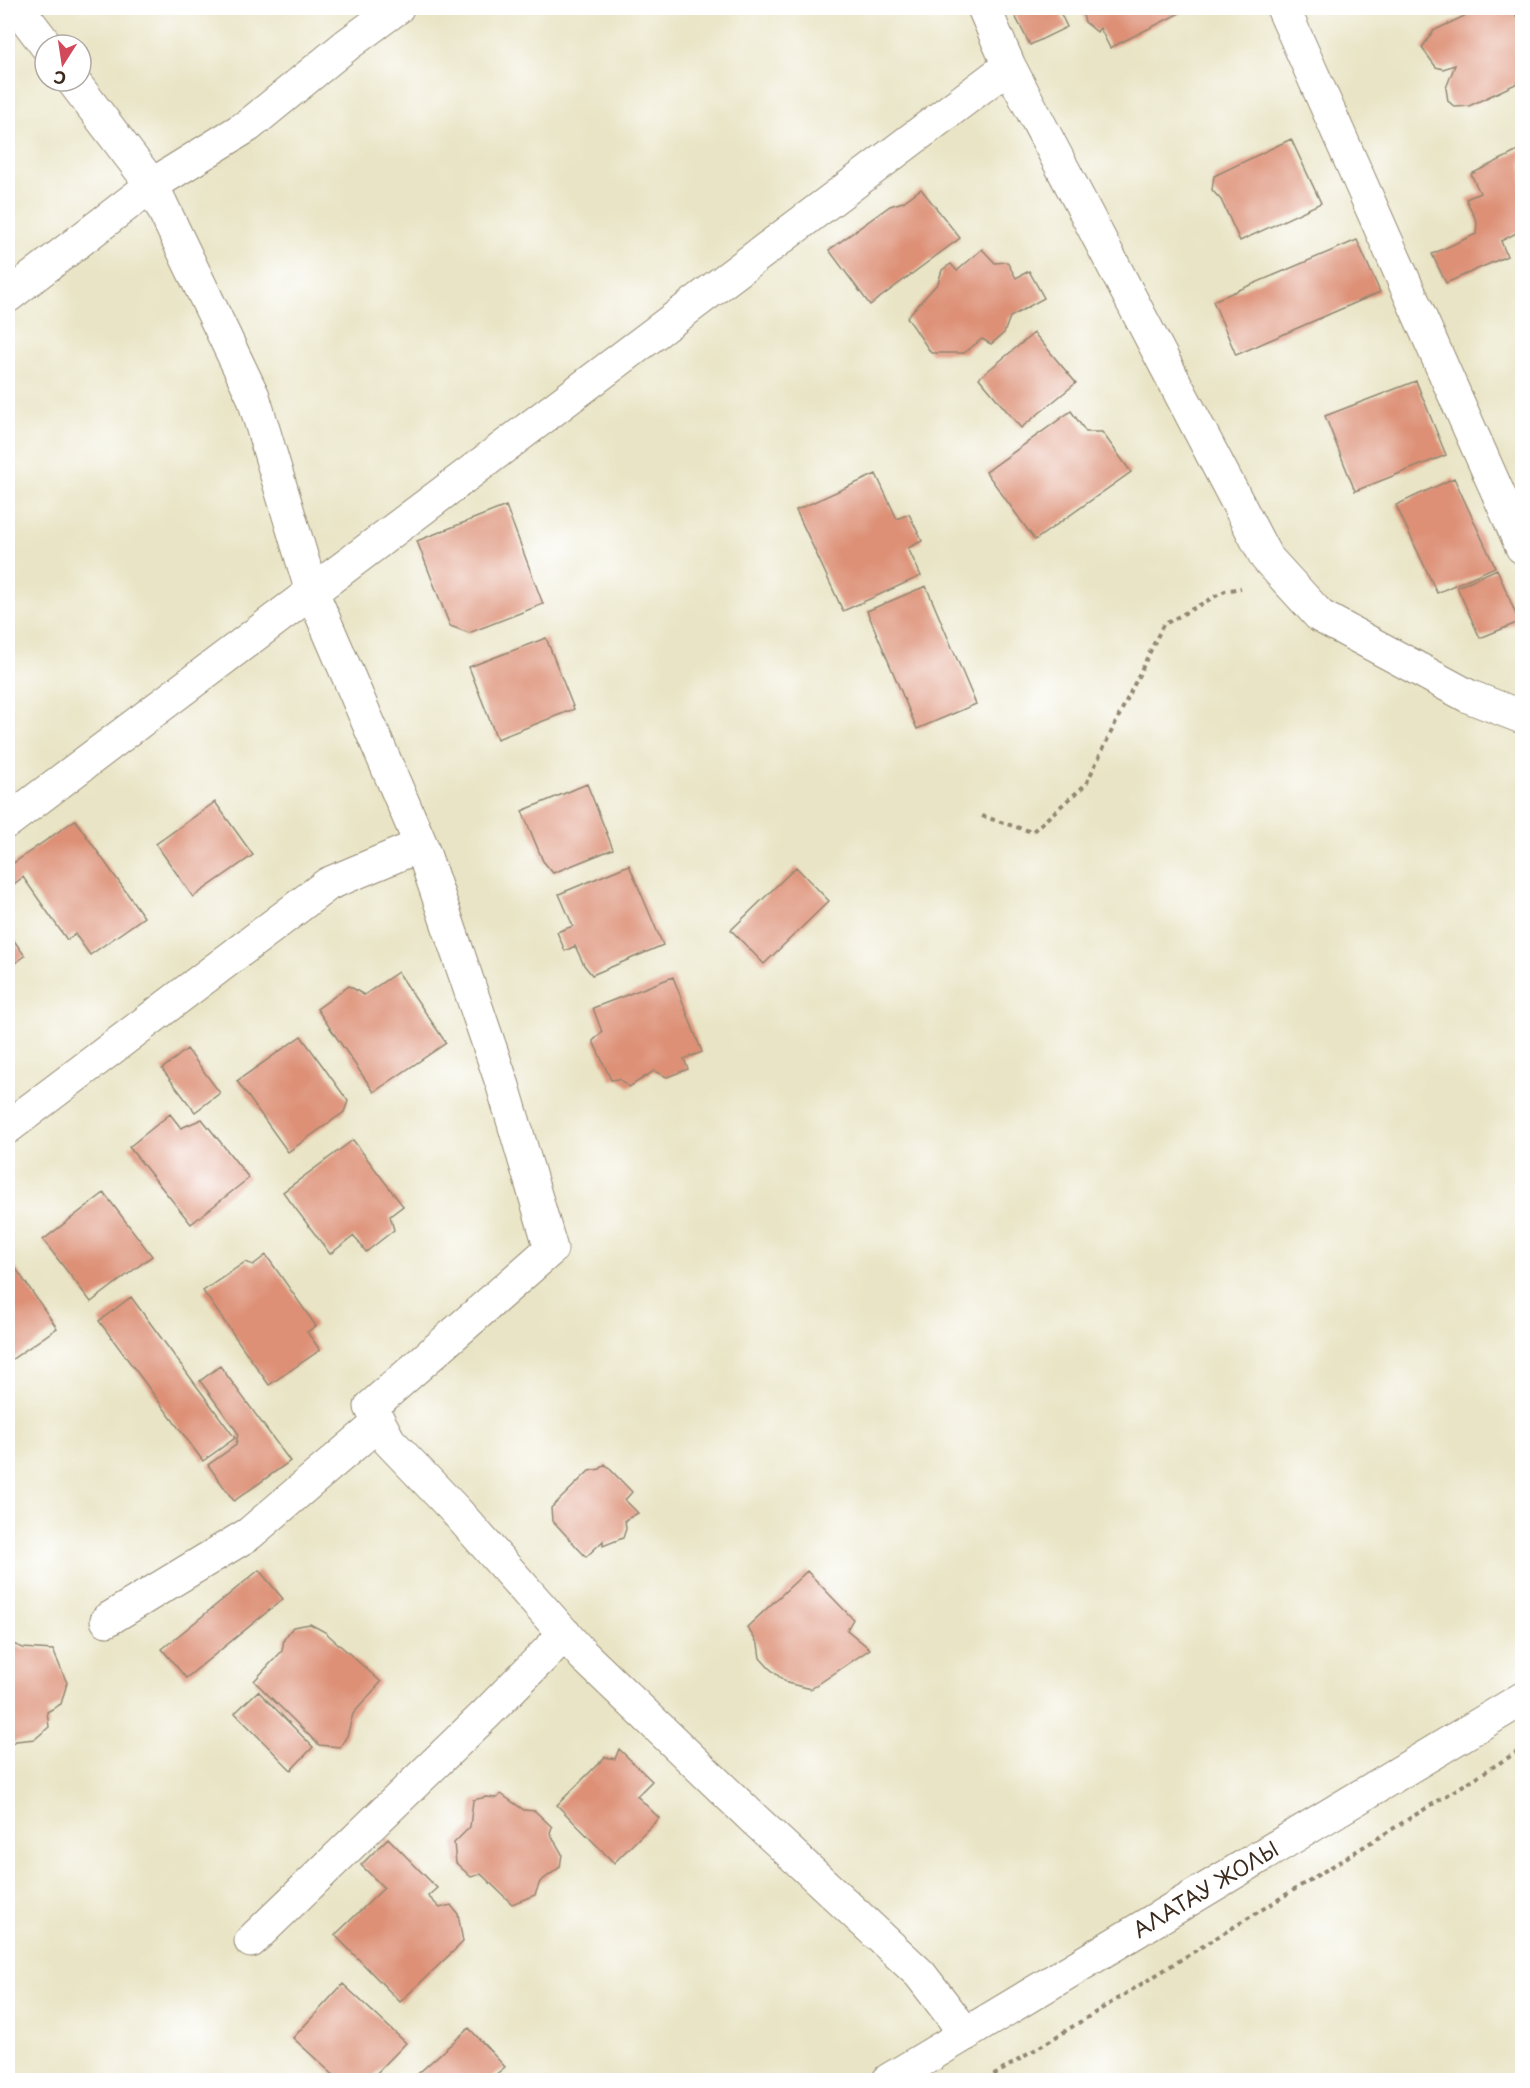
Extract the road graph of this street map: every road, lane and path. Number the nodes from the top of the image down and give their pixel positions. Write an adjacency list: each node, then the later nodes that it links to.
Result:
1 (18, 8): 5 (street)
2 (397, 8): 8 (street)
3 (984, 8): 6 (street)
4 (1284, 8): 10 (street)
5 (37, 33)
6 (1009, 66): 11 (street); 12 (street)
7 (82, 93): 8 (street)
8 (152, 185): 9 (street); 12 (street)
9 (8, 296)
10 (1522, 547)
11 (1286, 579): 13 (street); 14 (path)
12 (312, 592): 15 (street); 16 (street)
13 (1522, 717)
14 (982, 816)
15 (8, 821)
16 (421, 845): 17 (street); 18 (street)
17 (8, 1127)
18 (379, 1422): 19 (street); 20 (street)
19 (107, 1620)
20 (564, 1634): 23 (street); 24 (street)
21 (1522, 1699): 24 (street, АЛАТАУ ЖОЛЫ)
22 (1522, 1749): 26 (path)
23 (251, 1941)
24 (966, 2034): 25 (street, АЛАТАУ ЖОЛЫ)
25 (889, 2080)
26 (986, 2080)

